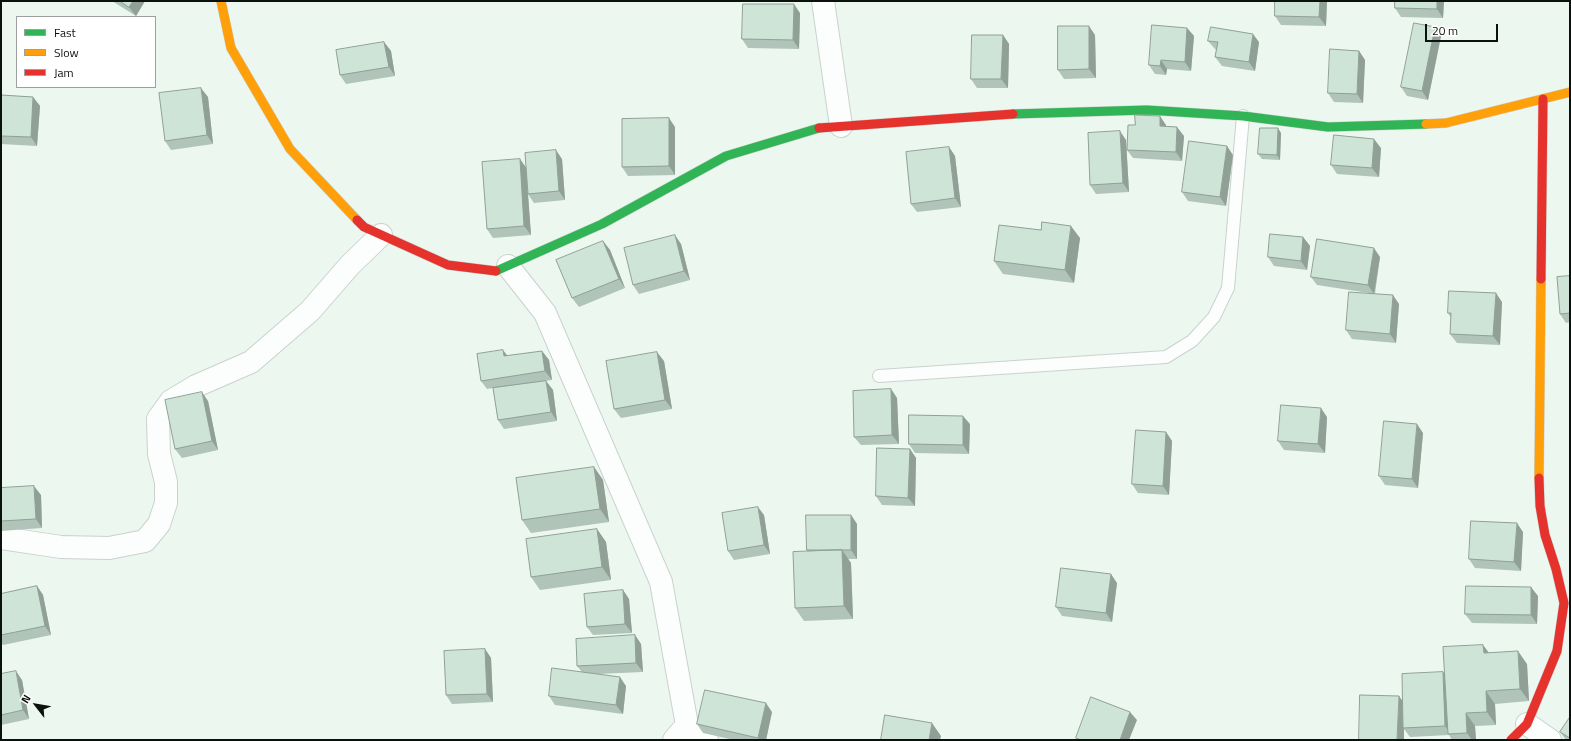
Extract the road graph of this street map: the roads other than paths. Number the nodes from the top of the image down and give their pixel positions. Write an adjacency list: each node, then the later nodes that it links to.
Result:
1 (221, 1): 7 (main road)
2 (823, 1): 6 (street)
3 (1570, 92): 4 (main road)
4 (1543, 99): 5 (main road); 11 (main road)
5 (1243, 116): 6 (main road); 9 (lane)
6 (841, 126): 8 (main road)
7 (381, 235): 8 (main road); 10 (street)
8 (508, 266): 12 (street)
9 (879, 376)
10 (1, 538)
11 (1527, 724): 14 (main road); 15 (street)
12 (680, 732): 13 (street)
13 (707, 740)
14 (1511, 740)
15 (1550, 740)

